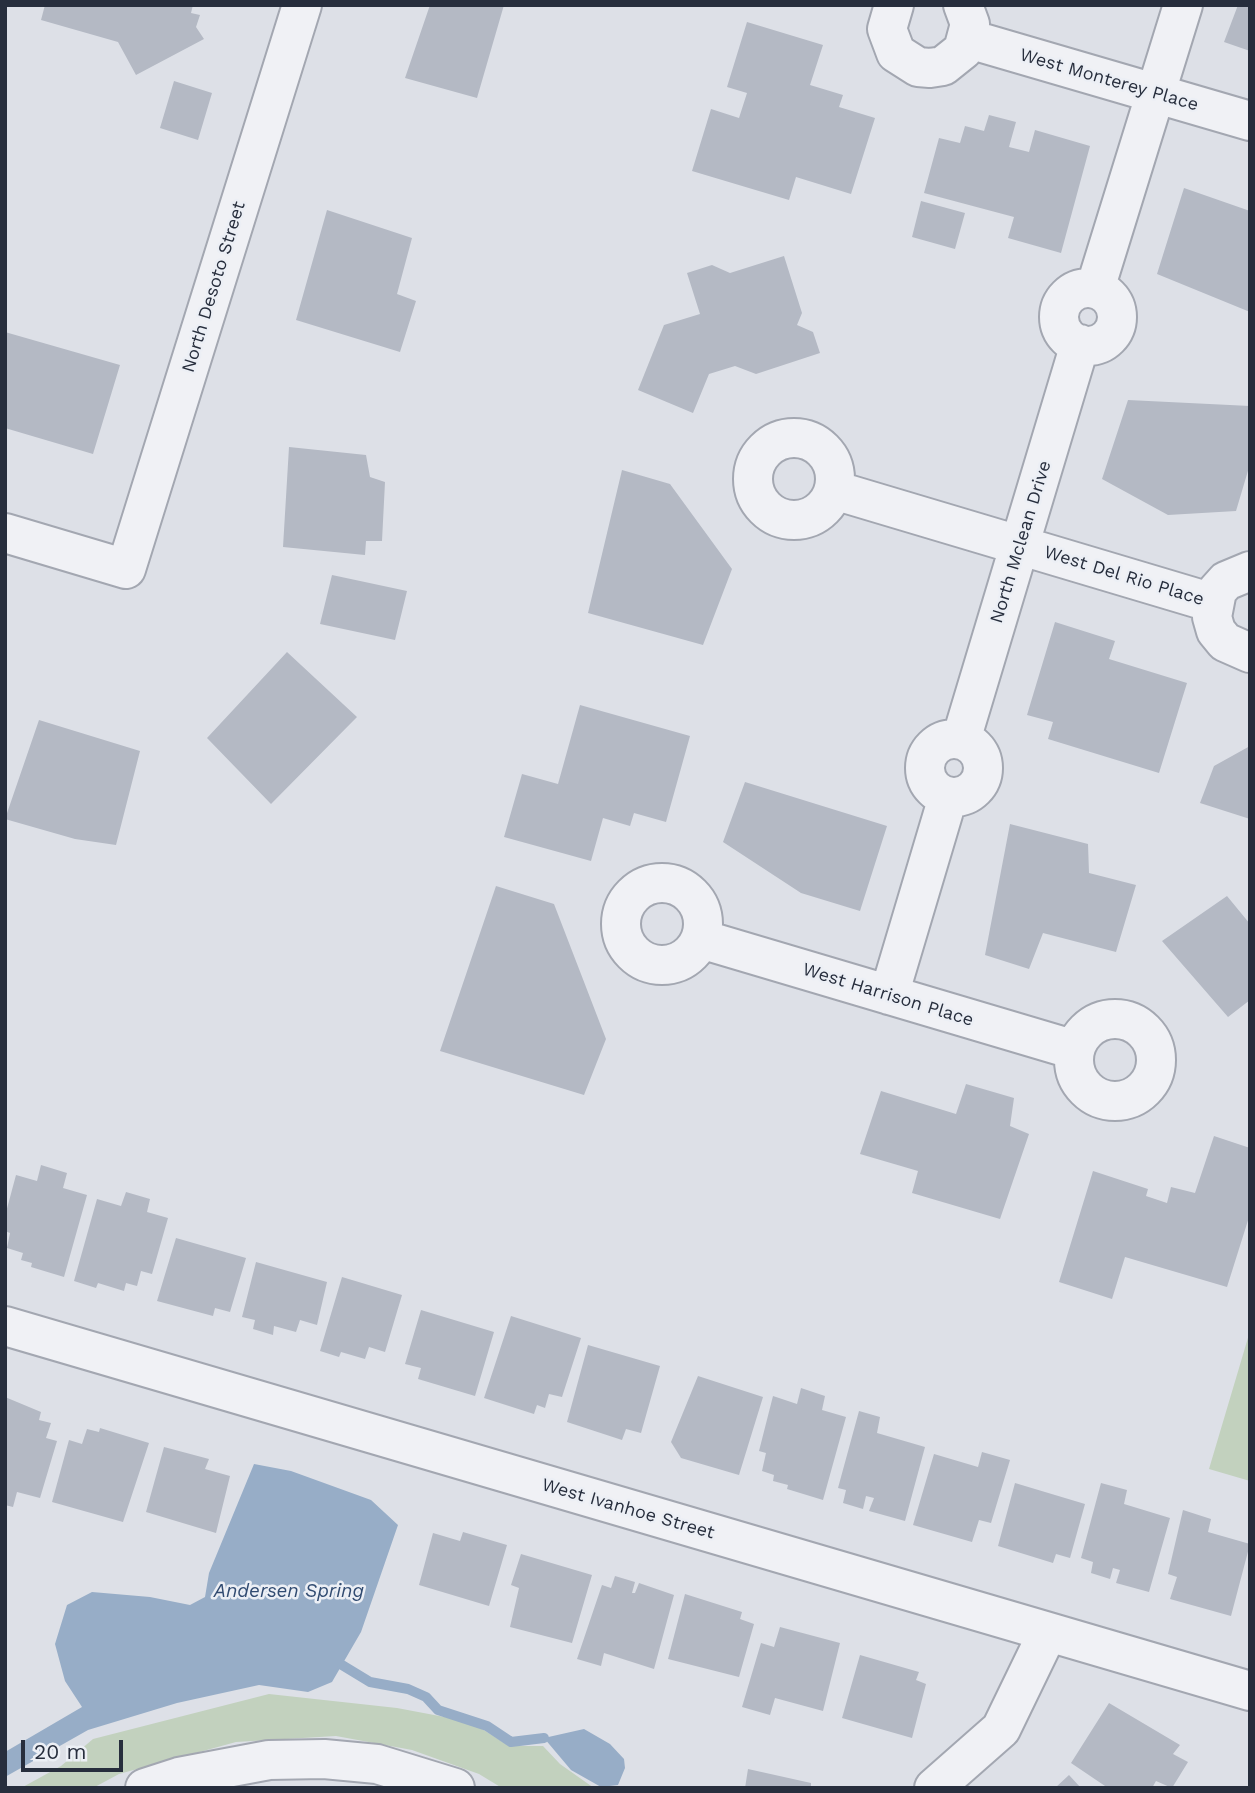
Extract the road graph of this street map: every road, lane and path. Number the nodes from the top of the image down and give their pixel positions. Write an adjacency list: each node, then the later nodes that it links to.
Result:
1 (302, 5): 8 (street, North Desoto Street)
2 (894, 5): 4 (street, West Monterey Place)
3 (1183, 5): 5 (street, North Mclean Drive)
4 (966, 22): 5 (street, West Monterey Place)
5 (1156, 93): 6 (street, West Monterey Place); 9 (street, North Mclean Drive)
6 (1250, 121)
7 (834, 490): 9 (street, West Del Rio Place)
8 (5, 533)
9 (1021, 544): 11 (street, West Del Rio Place); 14 (street, North Mclean Drive)
10 (1250, 571): 11 (street, West Del Rio Place)
11 (1213, 603): 12 (street, West Del Rio Place)
12 (1250, 653)
13 (701, 939): 14 (street, West Harrison Place)
14 (889, 995): 15 (street, West Harrison Place)
15 (1075, 1050)
16 (5, 1326): 17 (street, West Ivanhoe Street)
17 (1048, 1632): 18 (street, West Ivanhoe Street); 21 (street)
18 (1250, 1691)
19 (145, 1788): 20 (street)
20 (455, 1788)
21 (934, 1788)

